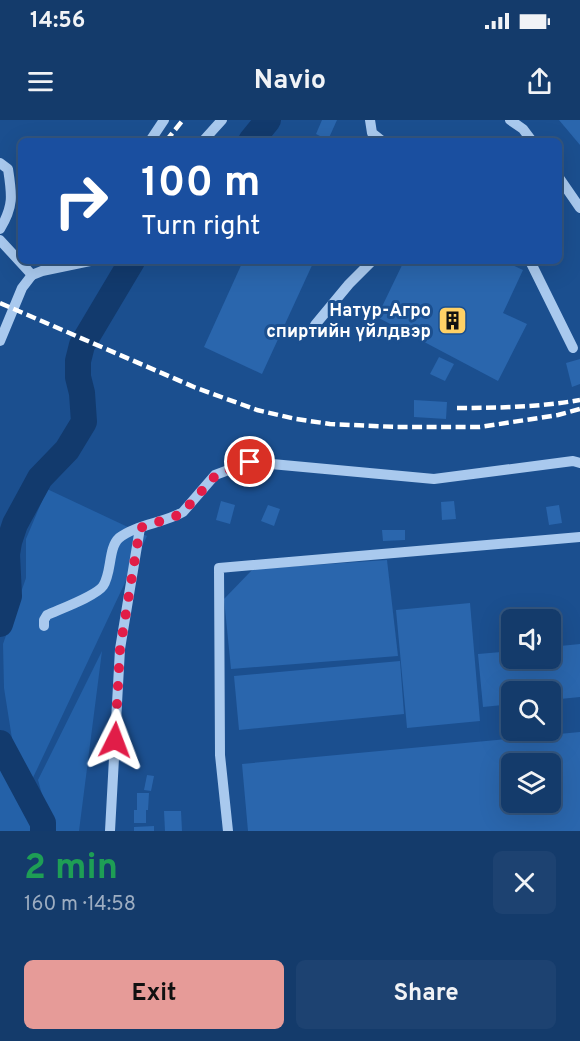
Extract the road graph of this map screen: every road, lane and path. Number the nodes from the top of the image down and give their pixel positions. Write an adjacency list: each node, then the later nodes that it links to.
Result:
1 (164, 120): 5 (street)
2 (222, 120): 6 (street)
3 (370, 120): 7 (street)
4 (510, 120): 8 (street)
5 (152, 138)
6 (206, 138)
7 (378, 138)
8 (530, 138)
9 (0, 163): 12 (street)
10 (562, 182): 11 (street)
11 (580, 208)
12 (0, 229)
13 (0, 240): 14 (street)
14 (18, 260)
15 (22, 264): 19 (street)
16 (67, 264): 19 (street)
17 (369, 264): 20 (street)
18 (531, 264): 22 (street)
19 (32, 275): 21 (street)
20 (315, 325)
21 (0, 341)
22 (573, 348)
23 (580, 463): 24 (street)
24 (140, 528): 26 (street); 27 (street)
25 (580, 537): 28 (street)
26 (44, 626)
27 (110, 831)
28 (228, 831)

